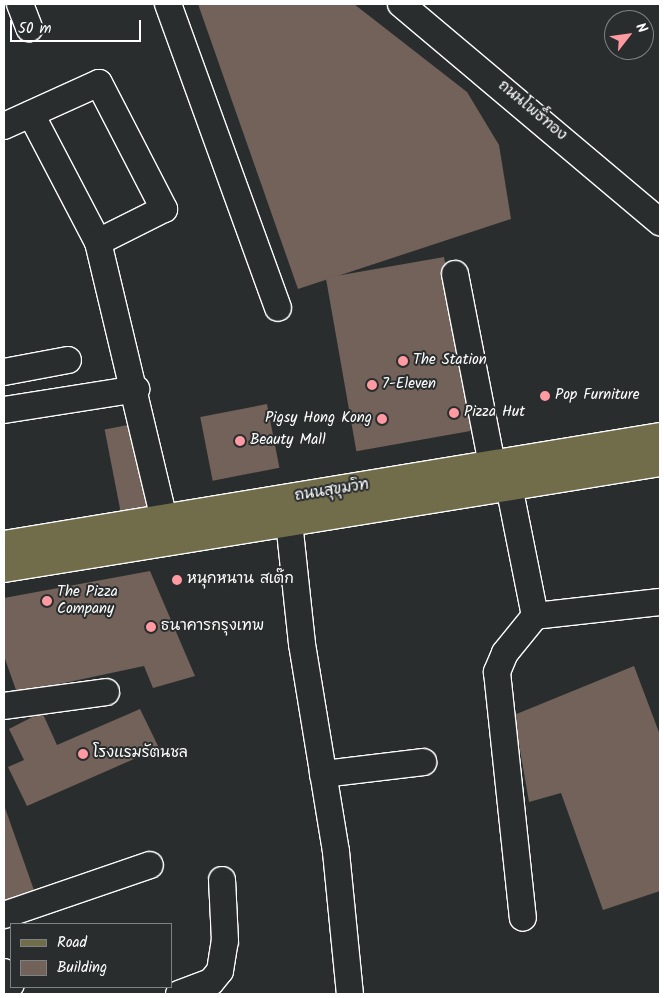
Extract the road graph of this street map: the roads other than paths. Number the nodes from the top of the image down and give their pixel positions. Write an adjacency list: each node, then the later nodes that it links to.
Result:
1 (20, 4): 4 (street)
2 (168, 4): 10 (street)
3 (401, 4): 7 (street, ถนนโพธิ์ทอง)
4 (29, 28)
5 (30, 114): 6 (street); 8 (street); 8 (street)
6 (4, 126)
7 (660, 222)
8 (98, 242): 13 (street)
9 (455, 274): 17 (street)
10 (278, 308)
11 (68, 360): 12 (street)
12 (4, 372)
13 (136, 389): 14 (street); 19 (street)
14 (4, 410)
15 (660, 437): 17 (main road, ถนนสุขุมวิท)
16 (660, 462): 18 (main road, ถนนสุขุมวิท)
17 (492, 464): 19 (main road, ถนนสุขุมวิท)
18 (509, 486): 20 (main road, ถนนสุขุมวิท); 24 (street)
19 (164, 518): 21 (main road, ถนนสุขุมวิท)
20 (289, 522): 22 (main road, ถนนสุขุมวิท); 28 (street)
21 (4, 545)
22 (4, 568)
23 (660, 602): 24 (street)
24 (535, 616): 32 (street)
25 (106, 692): 26 (street)
26 (4, 706)
27 (423, 762): 28 (street)
28 (323, 774): 34 (street)
29 (150, 865): 31 (street)
30 (222, 880): 33 (street)
31 (4, 915)
32 (523, 918)
33 (178, 994)
34 (350, 994)

